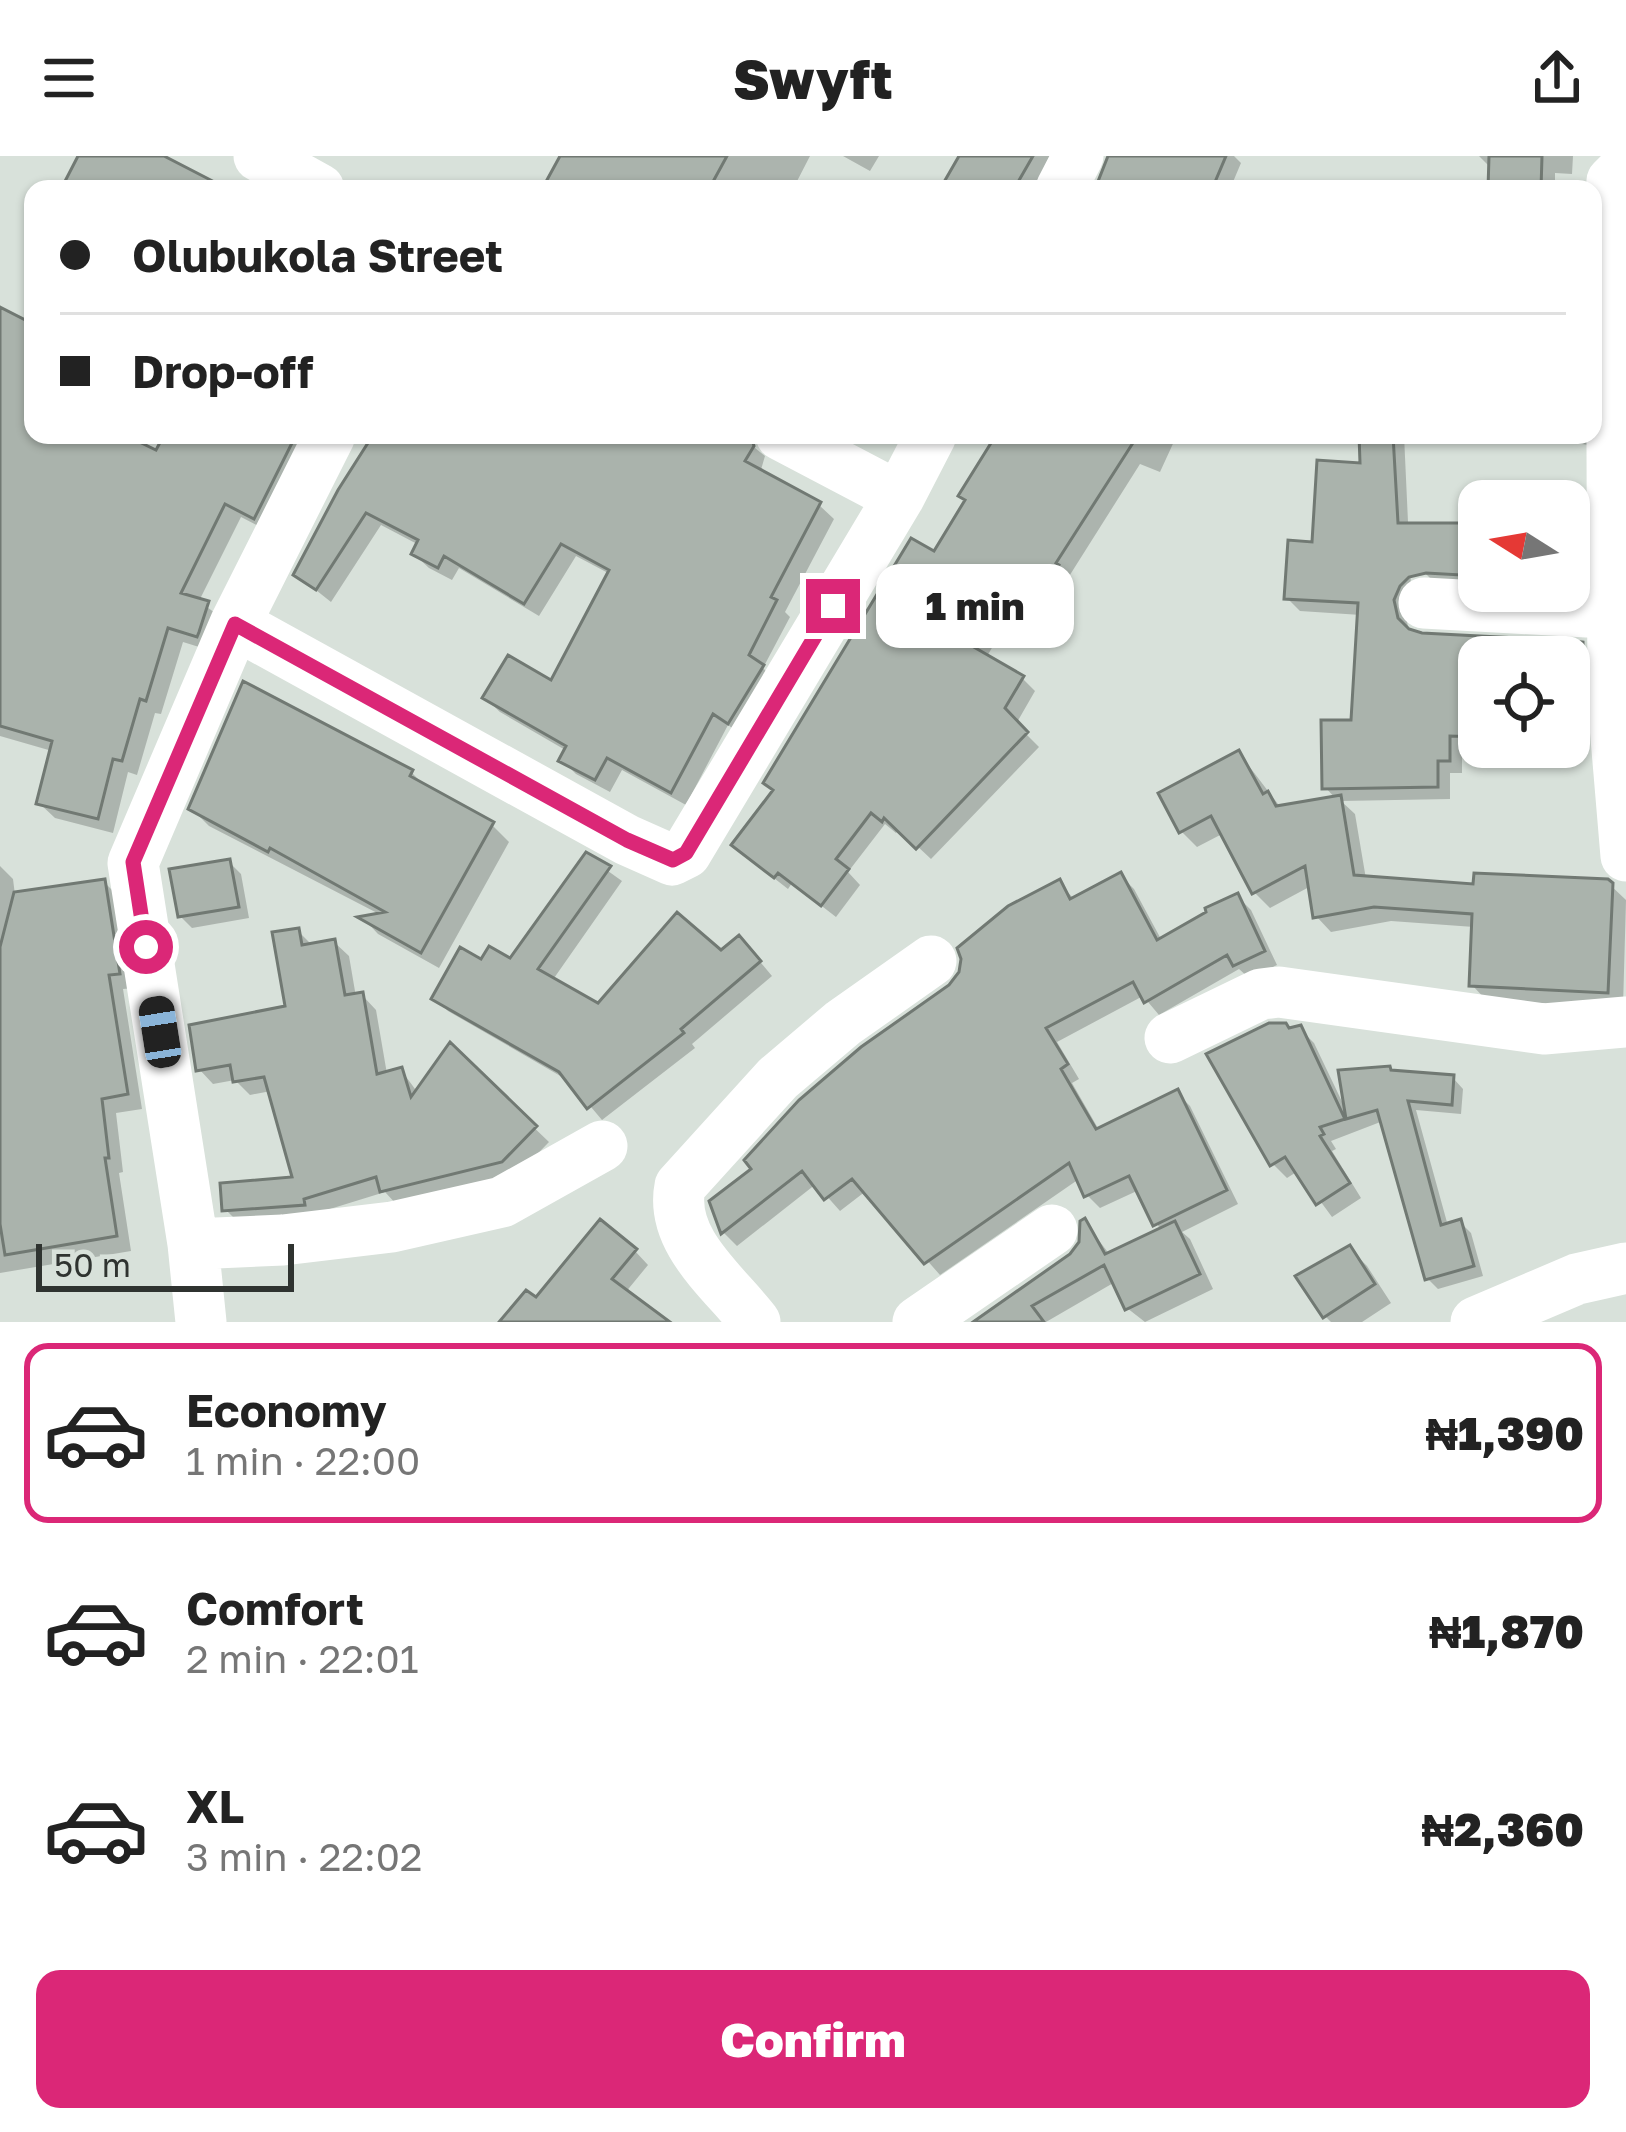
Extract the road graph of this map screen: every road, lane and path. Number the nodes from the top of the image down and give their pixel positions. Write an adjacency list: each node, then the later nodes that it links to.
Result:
1 (259, 156): 3 (street)
2 (1626, 167): 9 (street)
3 (303, 180)
4 (325, 444): 10 (street)
5 (799, 444): 7 (street)
6 (926, 444): 7 (street)
7 (899, 496): 10 (street)
8 (1424, 603): 9 (street)
9 (1620, 606): 11 (street)
10 (235, 624): 18 (street)
11 (1626, 856)
12 (931, 961): 19 (street)
13 (1626, 1022): 14 (street)
14 (1169, 1038)
15 (602, 1146): 18 (street)
16 (1052, 1230): 20 (street)
17 (1626, 1268): 21 (street)
18 (197, 1289)
19 (755, 1322)
20 (918, 1322)
21 (1476, 1322)

